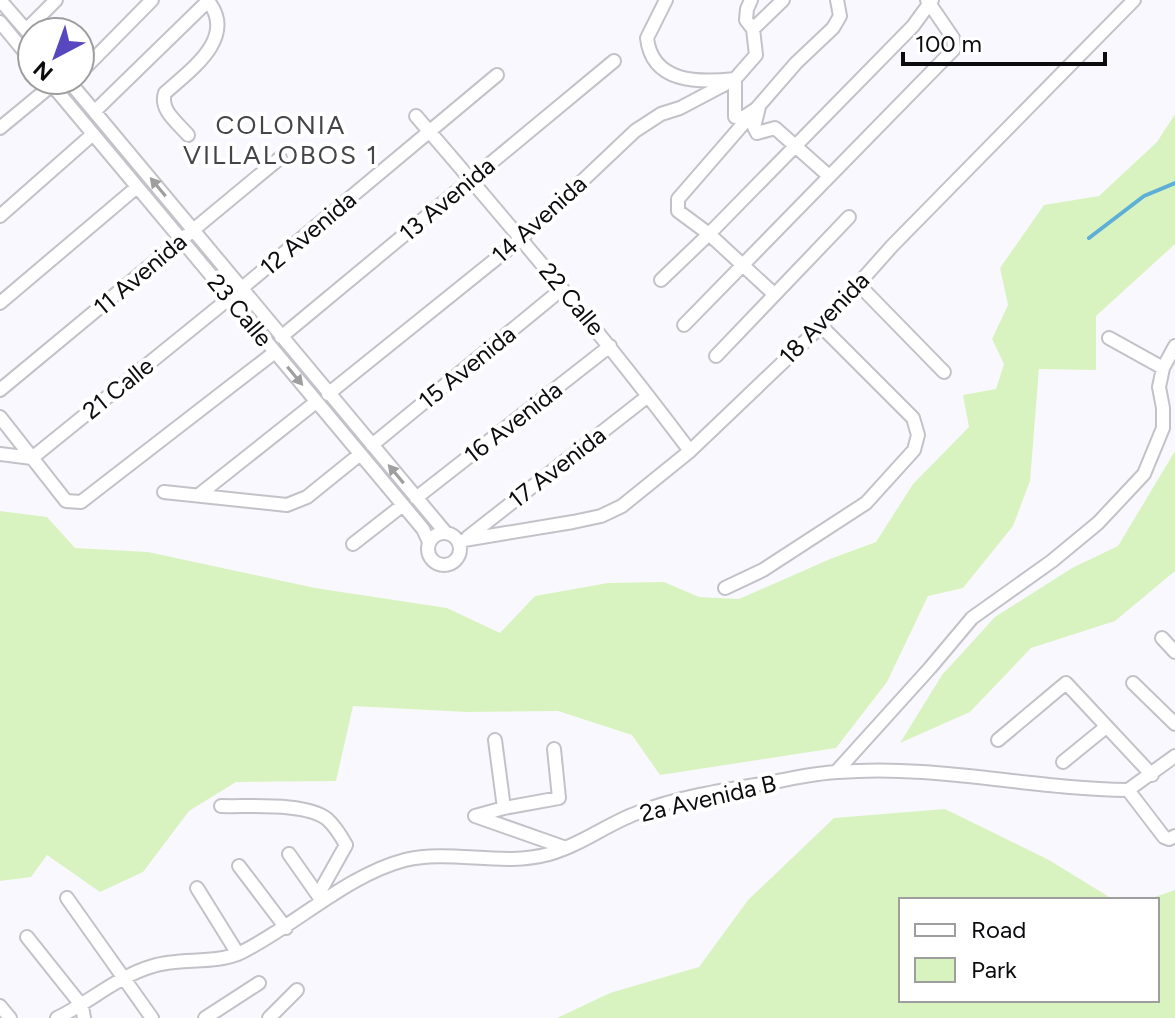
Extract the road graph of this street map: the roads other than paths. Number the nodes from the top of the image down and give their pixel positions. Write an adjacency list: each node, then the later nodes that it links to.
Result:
1 (0, 0): 12 (street)
2 (56, 0): 11 (street)
3 (152, 0): 16 (street)
4 (208, 0): 24 (street); 29 (street)
5 (666, 0): 19 (street)
6 (751, 0): 14 (street)
7 (783, 0): 14 (street)
8 (837, 0): 23 (street)
9 (1134, 0): 43 (street, 18 Avenida)
10 (929, 1): 30 (street); 32 (street)
11 (43, 16)
12 (16, 19)
13 (2, 29): 15 (street)
14 (753, 29): 19 (street, 14 Avenida)
15 (16, 44)
16 (96, 56)
17 (614, 61): 33 (street, 13 Avenida)
18 (497, 75): 27 (street, 12 Avenida)
19 (735, 79): 23 (street); 39 (street, 14 Avenida)
20 (35, 96): 26 (street)
21 (62, 96): 28 (street, 23 Calle)
22 (85, 96): 24 (street, 23 Calle)
23 (759, 107): 30 (street); 38 (street)
24 (95, 111): 37 (street, 23 Calle, one-way to 24)
25 (416, 116): 27 (street, 22 Calle)
26 (0, 128)
27 (428, 131): 33 (street, 22 Calle); 44 (street, 12 Avenida)
28 (93, 134): 34 (street, 23 Calle); 35 (street)
29 (188, 135)
30 (795, 146): 32 (street); 38 (street)
31 (280, 158): 37 (street, 11 Avenida)
32 (829, 176): 41 (street)
33 (471, 179): 39 (street, 22 Calle); 51 (street, 13 Avenida)
34 (137, 187): 40 (street, 23 Calle); 48 (street)
35 (0, 216)
36 (849, 217): 46 (street)
37 (194, 229): 40 (street, 11 Avenida); 44 (street, 23 Calle)
38 (709, 234): 41 (street); 42 (street)
39 (522, 238): 45 (street, 22 Calle); 60 (street, 14 Avenida)
40 (181, 240): 47 (street, 23 Calle); 59 (street, 11 Avenida)
41 (744, 266): 46 (street); 49 (street)
42 (661, 280)
43 (858, 284): 50 (street, 18 Avenida); 58 (street)
44 (242, 288): 47 (street, 12 Avenida); 51 (street, 23 Calle)
45 (562, 289): 53 (street, 22 Calle); 64 (street, 15 Avenida)
46 (774, 294): 56 (street)
47 (230, 298): 55 (street, 23 Calle); 68 (street, 21 Calle)
48 (0, 303)
49 (684, 325)
50 (821, 326): 65 (street, 18 Avenida); 77 (street)
51 (281, 337): 60 (street, 23 Calle)
52 (1109, 338): 57 (street)
53 (610, 346): 61 (street, 22 Calle); 71 (street, 16 Avenida)
54 (1175, 346): 57 (street)
55 (275, 352): 62 (street, 23 Calle, one-way to 62); 68 (street)
56 (716, 356)
57 (1163, 368): 88 (street)
58 (944, 372)
59 (0, 390)
60 (328, 394): 64 (street, 23 Calle)
61 (648, 396): 65 (street, 22 Calle); 74 (street, 17 Avenida)
62 (316, 402): 67 (street, 23 Calle); 70 (street)
63 (0, 417): 68 (street)
64 (372, 445): 71 (street, 23 Calle, one-way to 64)
65 (690, 451): 74 (street, 18 Avenida)
66 (0, 454): 68 (street)
67 (359, 455): 70 (street); 72 (street, 23 Calle)
68 (32, 458)
69 (164, 492): 70 (street)
70 (200, 494)
71 (416, 498): 73 (street, 23 Calle)
72 (403, 505): 75 (street, 23 Calle); 76 (street)
73 (446, 533): 74 (street); 75 (street)
74 (462, 540): 75 (street)
75 (429, 542)
76 (353, 544)
77 (725, 588)
78 (1162, 638): 79 (street)
79 (1175, 652)
80 (1133, 683): 81 (street)
81 (1175, 724)
82 (1106, 727): 84 (street); 87 (street); 89 (street)
83 (495, 740): 92 (street)
84 (998, 740)
85 (554, 749): 92 (street)
86 (1175, 756): 89 (street)
87 (1063, 762)
88 (836, 772): 90 (street, 2a Avenida B); 94 (street, 2a Avenida B)
89 (1152, 775): 90 (street)
90 (1128, 790): 93 (street)
91 (221, 806): 99 (street)
92 (504, 808): 94 (street)
93 (1175, 836)
94 (566, 848): 99 (street, 2a Avenida B)
95 (289, 854): 99 (street)
96 (239, 866): 100 (street)
97 (197, 888): 102 (street)
98 (67, 898): 103 (street)
99 (321, 899): 100 (street, 2a Avenida B)
100 (286, 928): 102 (street, 2a Avenida B)
101 (27, 937): 107 (street)
102 (238, 954): 103 (street, 2a Avenida B)
103 (123, 978): 107 (street, 2a Avenida B); 110 (street)
104 (259, 983): 111 (street)
105 (297, 990): 112 (street)
106 (0, 1006): 108 (street)
107 (83, 1012): 109 (street, 2a Avenida B)
108 (10, 1018)
109 (57, 1018)
110 (152, 1018)
111 (205, 1018)
112 (269, 1018)

